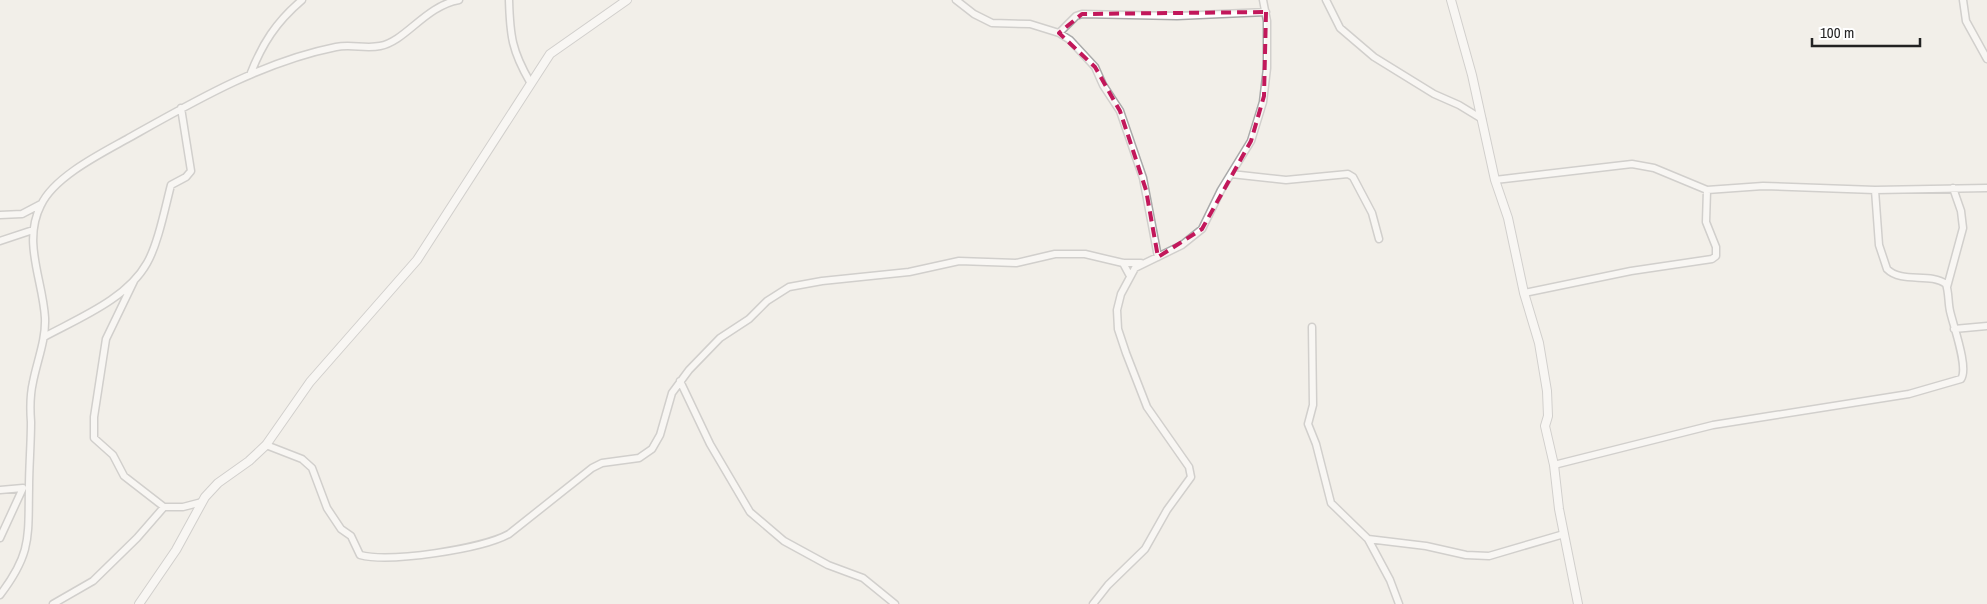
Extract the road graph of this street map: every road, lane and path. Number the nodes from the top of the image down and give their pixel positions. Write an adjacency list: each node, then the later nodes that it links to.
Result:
1 (302, 0): 13 (street)
2 (459, 0): 13 (street)
3 (509, 0): 14 (street)
4 (627, 0): 14 (street)
5 (956, 0): 11 (street)
6 (1263, 0): 10 (street)
7 (1326, 0): 16 (street)
8 (1451, 0): 16 (street)
9 (1963, 0): 12 (street)
10 (1266, 12): 11 (street); 17 (street)
11 (1059, 33): 28 (street)
12 (1987, 59)
13 (250, 75): 15 (street)
14 (530, 82): 40 (street)
15 (181, 108): 23 (street); 32 (street)
16 (1482, 120): 18 (street)
17 (1231, 174): 26 (street); 28 (street)
18 (1495, 180): 21 (street); 34 (street)
19 (1953, 188): 20 (street); 22 (street); 33 (street)
20 (1987, 188)
21 (1707, 190): 22 (street); 34 (street)
22 (1874, 190): 33 (street)
23 (41, 204): 24 (street); 25 (street)
24 (0, 216)
25 (33, 230): 27 (street); 38 (street)
26 (1379, 239)
27 (0, 241)
28 (1158, 257): 30 (street)
29 (1123, 262): 30 (street); 31 (street); 39 (street)
30 (1141, 264): 31 (street)
31 (1130, 276): 52 (street)
32 (134, 281): 38 (street); 44 (street)
33 (1948, 287): 37 (street)
34 (1524, 293): 41 (street)
35 (1987, 326): 37 (street)
36 (1312, 327): 47 (street)
37 (1954, 329): 41 (street)
38 (44, 337): 48 (street)
39 (680, 381): 40 (street); 51 (street)
40 (266, 444): 43 (street)
41 (1554, 465): 45 (street)
42 (0, 490): 46 (street)
43 (202, 502): 44 (street); 50 (street)
44 (164, 507): 49 (street)
45 (1564, 534): 47 (street); 54 (street)
46 (0, 538)
47 (1368, 539): 53 (street)
48 (0, 595)
49 (53, 604)
50 (139, 604)
51 (895, 604)
52 (1093, 604)
53 (1399, 604)
54 (1578, 604)

